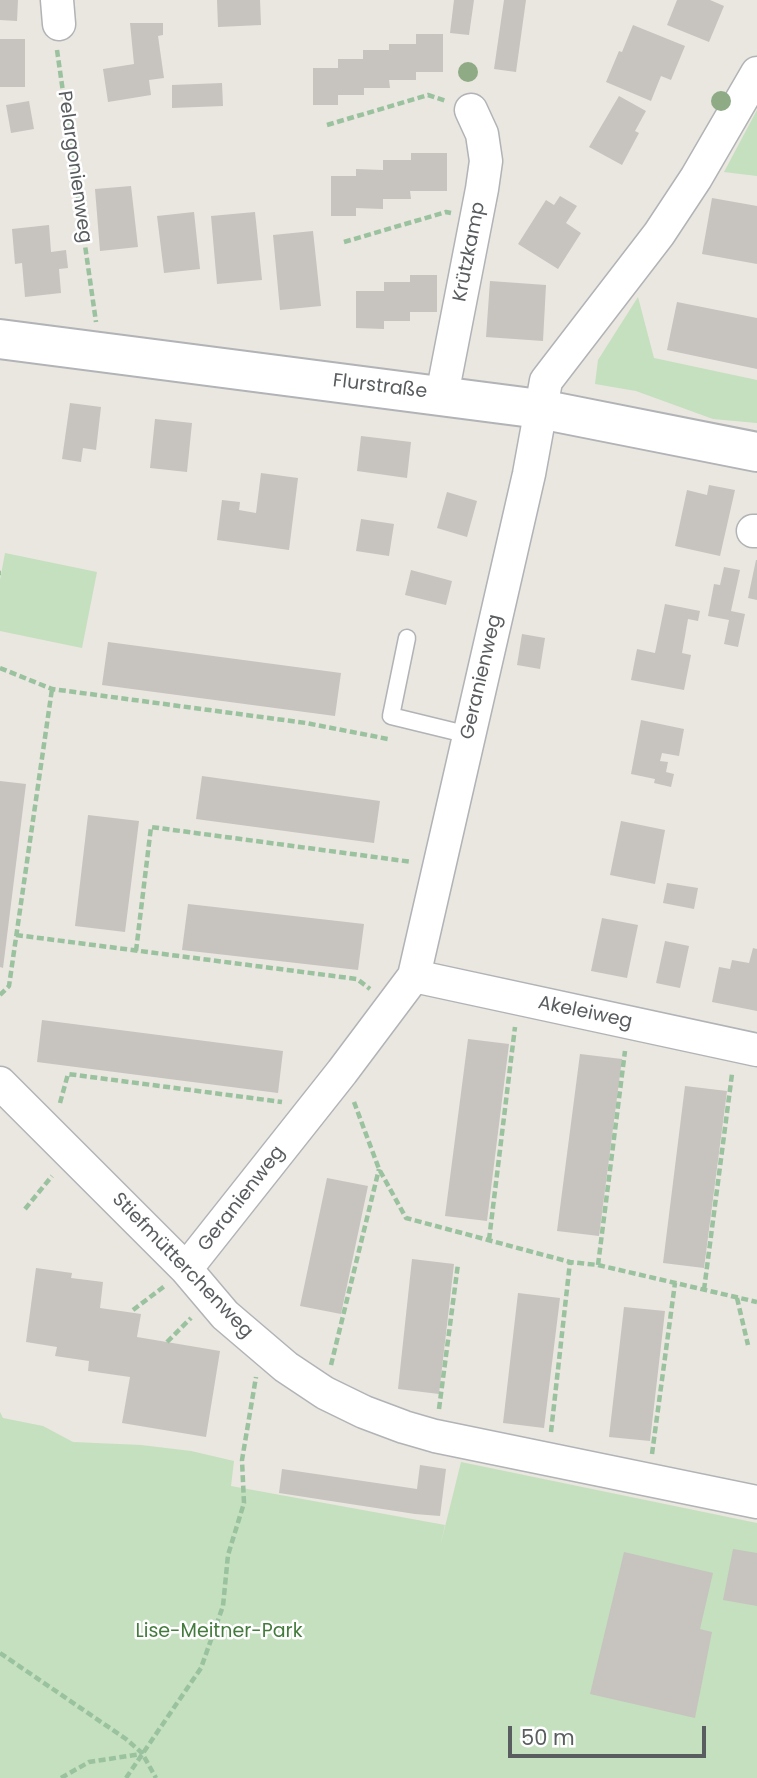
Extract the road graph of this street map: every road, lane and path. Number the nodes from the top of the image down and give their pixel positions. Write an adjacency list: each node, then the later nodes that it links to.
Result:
1 (58, 12): 7 (path, Pelargonienweg)
2 (757, 73): 10 (street, Geranienweg)
3 (471, 110): 4 (path); 5 (street, Krützkamp)
4 (327, 125)
5 (476, 222): 6 (path); 9 (street, Krützkamp)
6 (344, 243)
7 (97, 334)
8 (0, 340): 9 (street, Flurstraße)
9 (442, 395): 10 (street, Flurstraße)
10 (540, 409): 11 (street, Flurstraße); 15 (street, Geranienweg)
11 (757, 452)
12 (407, 638): 15 (lane)
13 (0, 668): 14 (path)
14 (52, 689): 16 (path); 18 (path)
15 (469, 735): 17 (street, Geranienweg)
16 (398, 741)
17 (439, 865): 19 (path); 20 (street, Geranienweg)
18 (16, 935): 19 (path); 21 (path)
19 (136, 951): 23 (path)
20 (414, 976): 22 (street, Akeleiweg); 23 (street, Geranienweg)
21 (0, 995)
22 (519, 999): 24 (street, Akeleiweg); 32 (path)
23 (392, 1007): 26 (street, Geranienweg)
24 (629, 1022): 25 (street, Akeleiweg); 35 (path)
25 (746, 1048): 38 (path)
26 (342, 1072): 28 (street, Geranienweg); 30 (path)
27 (0, 1083): 29 (street, Stiefmütterchenweg)
28 (315, 1106): 29 (path); 36 (street, Geranienweg)
29 (62, 1144): 31 (path); 36 (street, Stiefmütterchenweg)
30 (379, 1168): 32 (path); 46 (path)
31 (25, 1209)
32 (489, 1240): 33 (path)
33 (570, 1262): 35 (path); 48 (path)
34 (458, 1264): 47 (path)
35 (598, 1265): 37 (path)
36 (186, 1269): 41 (path); 44 (street, Stiefmütterchenweg)
37 (675, 1283): 38 (path); 49 (path)
38 (704, 1290): 39 (path)
39 (737, 1298): 40 (path); 45 (path)
40 (757, 1302)
41 (133, 1310)
42 (185, 1324): 43 (path)
43 (167, 1342)
44 (261, 1345): 46 (street, Stiefmütterchenweg); 52 (path)
45 (748, 1345)
46 (325, 1392): 47 (street, Stiefmütterchenweg)
47 (435, 1436): 48 (street, Stiefmütterchenweg)
48 (548, 1460): 49 (street, Stiefmütterchenweg)
49 (649, 1479): 50 (street, Stiefmütterchenweg)
50 (757, 1502)
51 (0, 1653): 52 (path)
52 (142, 1753): 53 (path); 54 (path); 55 (path)
53 (61, 1778)
54 (126, 1778)
55 (156, 1778)

